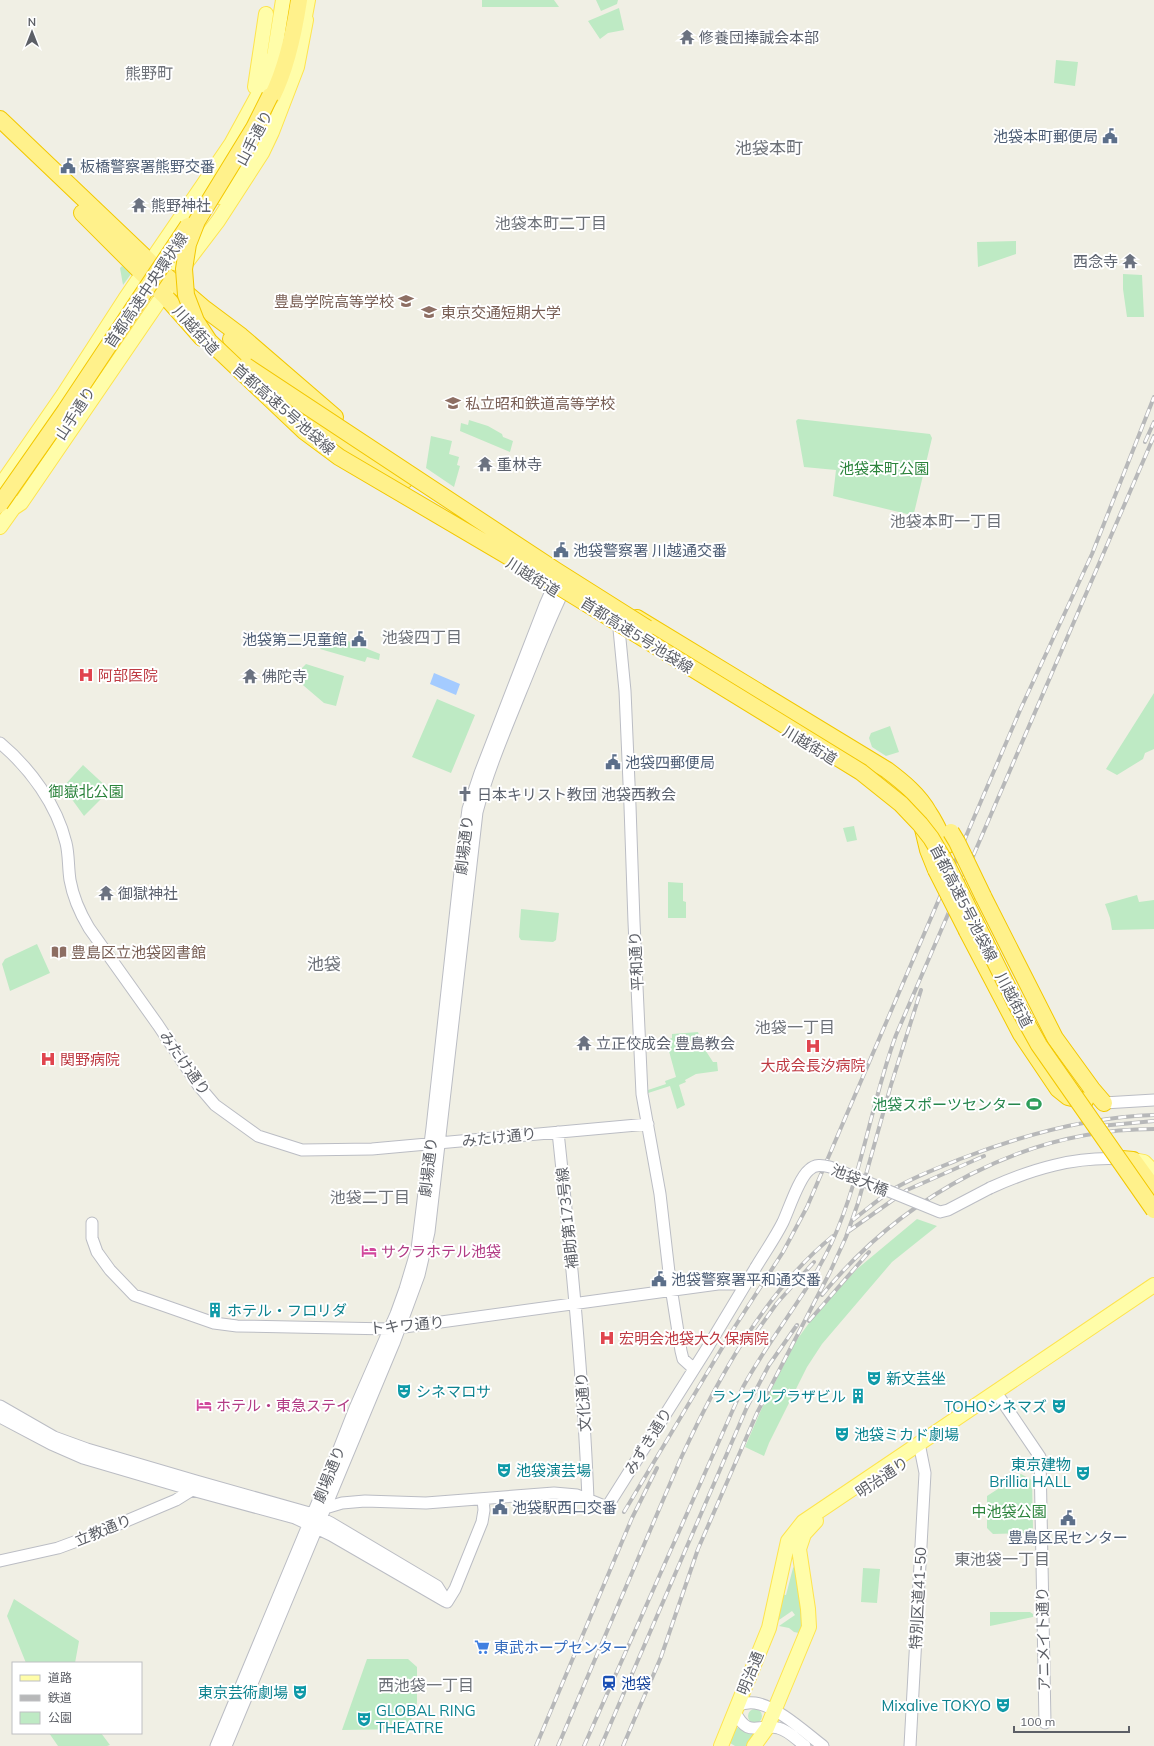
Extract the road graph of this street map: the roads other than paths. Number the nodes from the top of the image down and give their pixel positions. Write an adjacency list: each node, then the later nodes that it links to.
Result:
1 (283, 0): 7 (main road, 山手通り)
2 (296, 0): 8 (highway, 首都高速中央環状線)
3 (299, 0): 8 (highway, 首都高速中央環状線)
4 (308, 0): 6 (main road, 山手通り)
5 (266, 14): 9 (main road)
6 (306, 20): 13 (main road, 山手通り); 15 (main road)
7 (275, 54): 9 (main road); 12 (main road, 山手通り)
8 (271, 97): 20 (highway, 首都高速中央環状線, bridge); 22 (highway, 首都高速5号池袋線, bridge); 22 (highway, 首都高速5号池袋線, bridge)
9 (253, 103): 14 (main road)
10 (0, 119): 14 (highway, 川越街道)
11 (0, 134): 14 (highway, 川越街道)
12 (166, 248)
13 (174, 263)
14 (147, 268): 15 (highway, 川越街道); 16 (highway, 川越街道); 18 (main road)
15 (173, 281): 16 (main road); 17 (highway, 川越街道)
16 (164, 295): 20 (main road); 22 (highway, 川越街道, bridge)
17 (205, 309): 22 (highway, 川越街道); 22 (highway, bridge)
18 (0, 486)
19 (0, 497): 20 (main road, 山手通り)
20 (4, 505): 21 (main road, 山手通り)
21 (0, 527)
22 (558, 579): 23 (highway, 川越街道); 26 (highway, 川越街道); 33 (street, 劇場通り); 36 (highway, 首都高速5号池袋線, bridge); 38 (highway, 首都高速5号池袋線, bridge)
23 (619, 629): 25 (highway, 川越街道); 31 (street, 平和通り)
24 (0, 743): 33 (street, みたけ通り)
25 (923, 829): 26 (highway, 川越街道); 27 (highway, bridge)
26 (946, 844): 27 (highway, 川越街道, bridge); 27 (highway, bridge)
27 (975, 913): 28 (highway, 川越街道); 30 (highway); 30 (highway)
28 (998, 960): 36 (highway, 川越街道); 38 (highway, 川越街道, bridge)
29 (1154, 1100): 30 (street)
30 (1104, 1103)
31 (648, 1124): 32 (street, みたけ通り); 42 (street, 平和通り)
32 (558, 1132): 33 (street, みたけ通り); 44 (street, 補助第173号線)
33 (434, 1144): 45 (street, 劇場通り)
34 (1127, 1159): 35 (main road); 36 (highway); 37 (highway); 40 (street, 池袋大橋, bridge)
35 (1154, 1172)
36 (1154, 1190)
37 (1154, 1207)
38 (1154, 1211)
39 (92, 1223): 45 (street, トキワ通り)
40 (756, 1267): 41 (street, みずき通り)
41 (745, 1284): 42 (street, トキワ通り); 46 (street, みずき通り)
42 (671, 1291): 44 (street, トキワ通り); 46 (street, 平和通り)
43 (1153, 1294): 47 (main road, 明治通り); 50 (main road, 明治通り)
44 (576, 1304): 45 (street, トキワ通り); 53 (street, 文化通り)
45 (395, 1329): 54 (street, 劇場通り); 55 (street, 劇場通り)
46 (694, 1369): 53 (street, みずき通り)
47 (1000, 1398): 50 (main road, 明治通り); 62 (street, アニメイト通り)
48 (0, 1406): 51 (street)
49 (0, 1417): 51 (street)
50 (920, 1447): 57 (main road, 明治通り); 58 (main road, 明治通り); 70 (street, 特別区道41-50)
51 (194, 1486): 55 (street); 56 (street, 立教通り)
52 (483, 1499): 53 (street, みずき通り); 54 (street, みずき通り); 55 (street)
53 (588, 1499)
54 (326, 1507): 55 (street, みずき通り)
55 (315, 1521): 64 (street, 劇場通り); 65 (street, 劇場通り)
56 (0, 1561)
57 (800, 1561): 58 (main road); 61 (main road, 明治通り)
58 (782, 1568): 59 (main road, 明治通り)
59 (775, 1600): 60 (main road, 明治通)
60 (736, 1709): 61 (street); 63 (street); 66 (main road, 明治通)
61 (773, 1711): 63 (main road, 明治通り); 69 (street)
62 (1045, 1723)
63 (767, 1728): 67 (main road); 68 (street)
64 (216, 1746)
65 (226, 1746)
66 (721, 1746)
67 (754, 1746)
68 (805, 1746)
69 (823, 1746)
70 (910, 1746)

